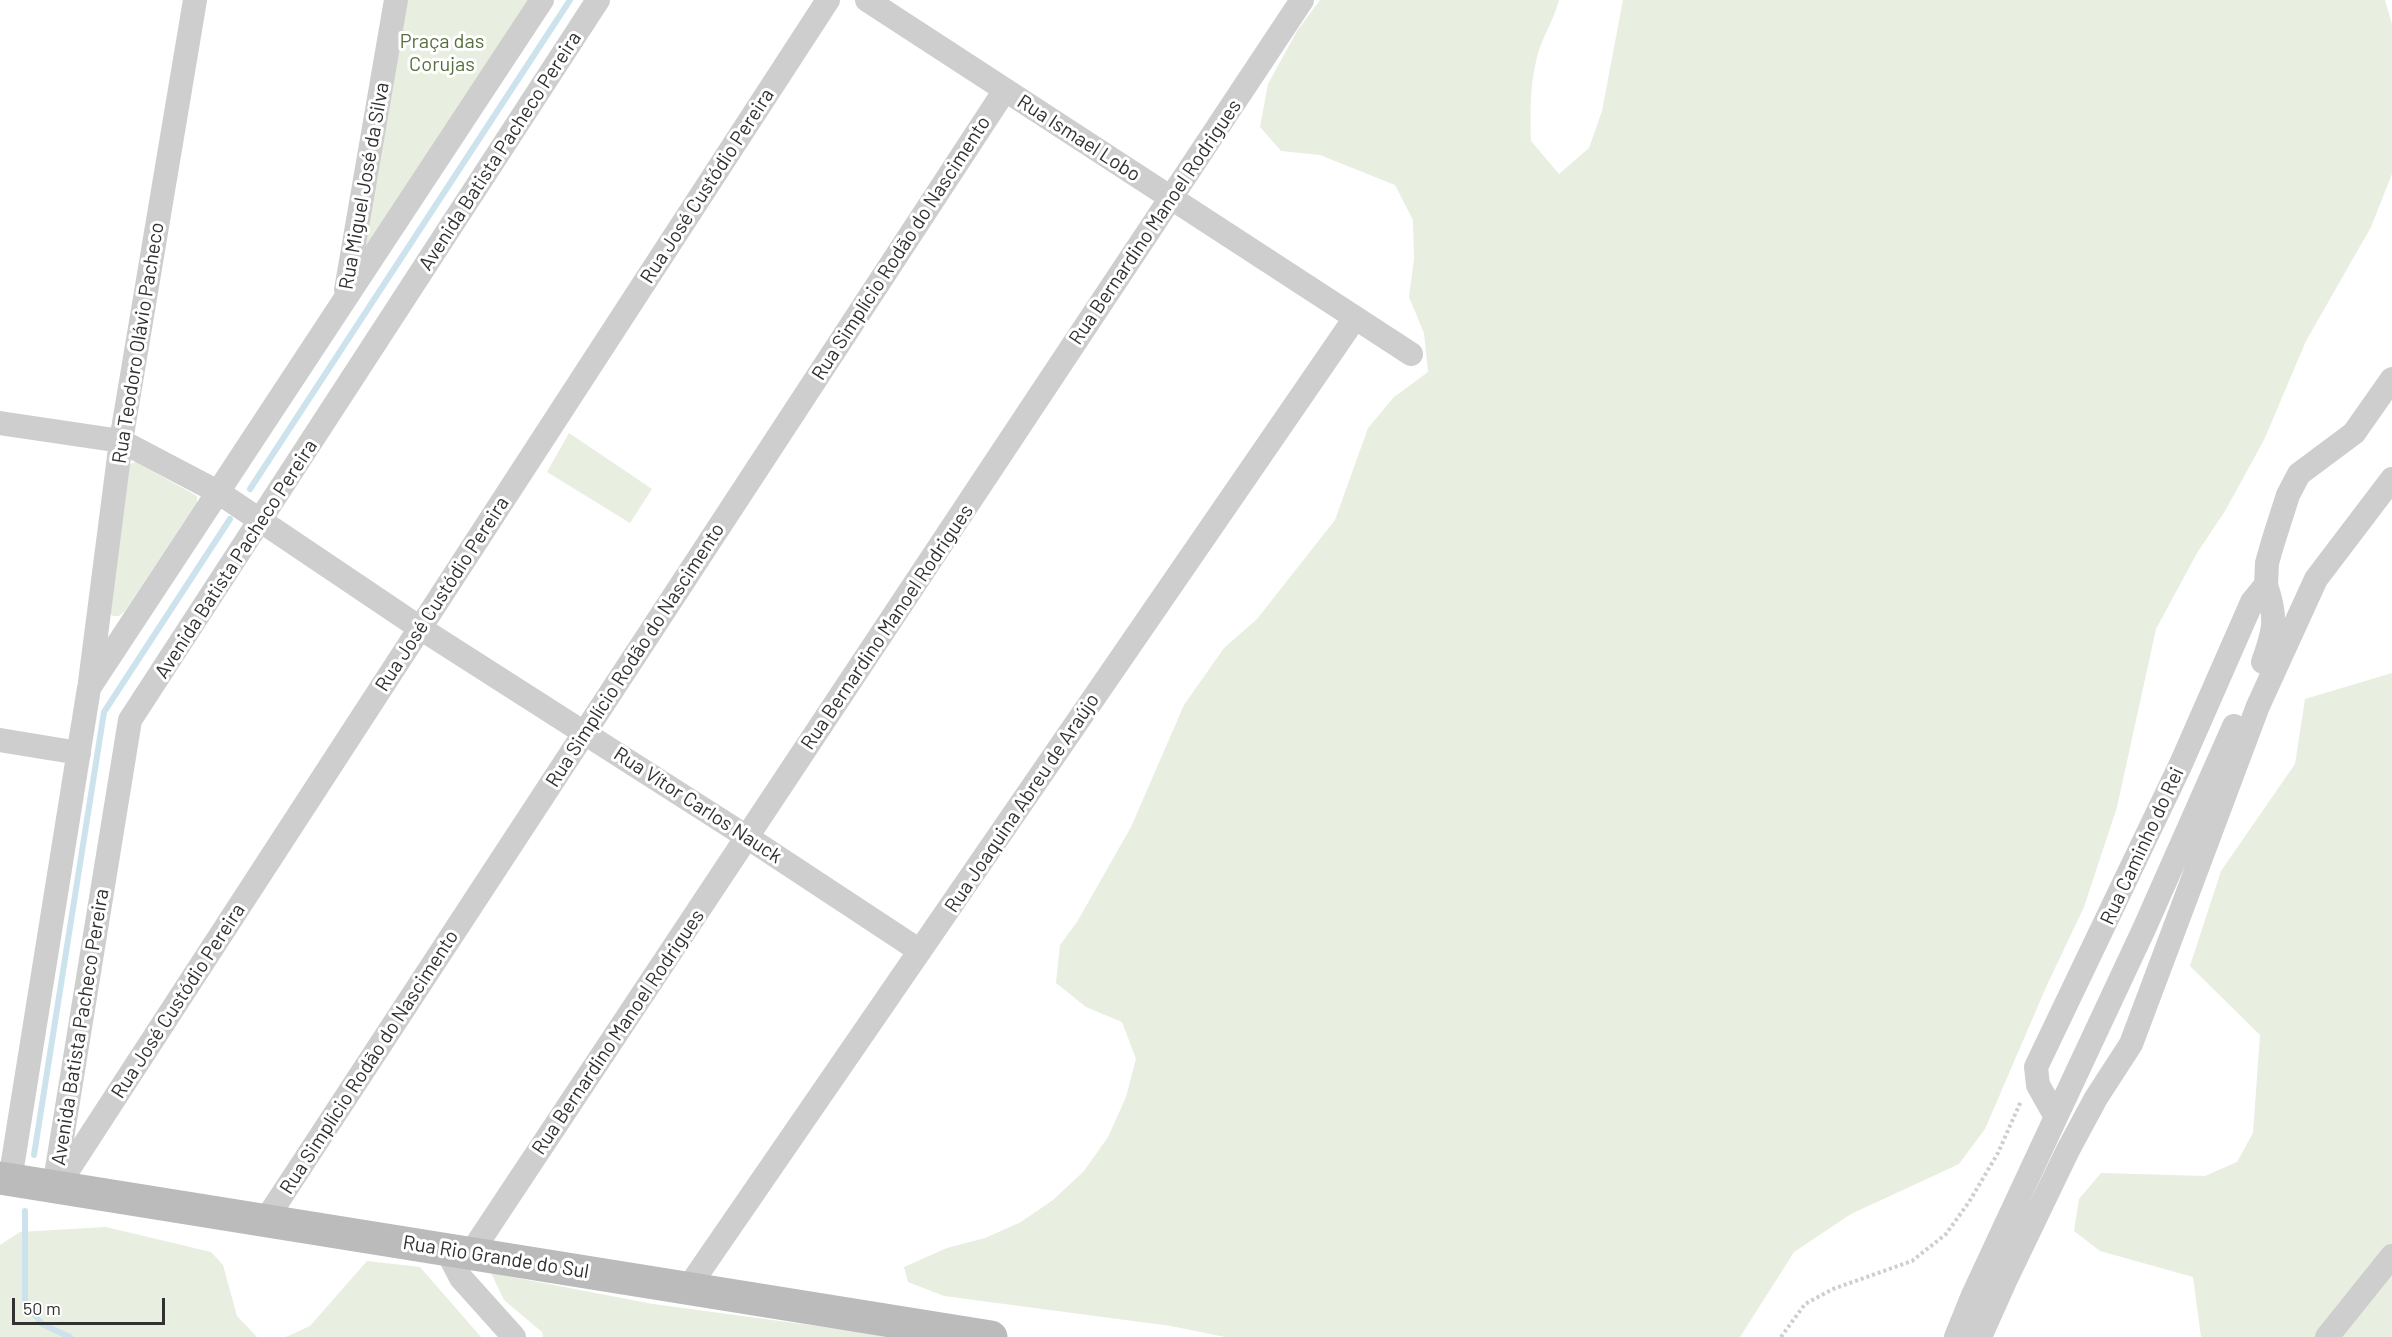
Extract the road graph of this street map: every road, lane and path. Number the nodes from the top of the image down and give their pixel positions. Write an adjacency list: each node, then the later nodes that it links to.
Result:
1 (195, 0): 15 (street, Rua Teodoro Olávio Pacheco)
2 (396, 0): 10 (street, Rua Miguel José da Silva)
3 (542, 0): 10 (street)
4 (597, 0): 18 (street, Avenida Batista Pacheco Pereira)
5 (828, 0): 20 (street, Rua José Custódio Pereira)
6 (867, 0): 8 (street, Rua Ismael Lobo)
7 (1294, 3): 9 (street, Rua Bernardino Manoel Rodrigues)
8 (1005, 90): 9 (street, Rua Ismael Lobo); 22 (street, Rua Simplício Rodão do Nascimento)
9 (1171, 198): 11 (street, Rua Ismael Lobo); 25 (street, Rua Bernardino Manoel Rodrigues)
10 (344, 301): 17 (street)
11 (1355, 318): 12 (street, Rua Ismael Lobo); 26 (street, Rua Joaquina Abreu de Araújo)
12 (1411, 354)
13 (2392, 379): 19 (street, Rua Caminho do Rei)
14 (0, 423): 15 (street, Rua Vítor Carlos Nauck)
15 (121, 441): 17 (street, Rua Vítor Carlos Nauck); 21 (street, Rua Teodoro Olávio Pacheco)
16 (2392, 479): 39 (street)
17 (218, 492): 18 (street, Rua Vítor Carlos Nauck); 21 (street)
18 (261, 521): 20 (street, Rua Vítor Carlos Nauck); 30 (street, Avenida Batista Pacheco Pereira)
19 (2266, 585): 27 (street, Rua Caminho do Rei); 28 (street)
20 (420, 627): 22 (street, Rua Vítor Carlos Nauck); 30 (street, Rua José Custódio Pereira)
21 (89, 688): 24 (street)
22 (584, 732): 25 (street, Rua Vítor Carlos Nauck); 31 (street, Rua Simplício Rodão do Nascimento)
23 (0, 740): 24 (street)
24 (79, 753): 29 (street)
25 (747, 837): 26 (street, Rua Vítor Carlos Nauck); 32 (street, Rua Bernardino Manoel Rodrigues)
26 (920, 951): 34 (street, Rua Joaquina Abreu de Araújo)
27 (2036, 1067): 28 (street); 37 (path)
28 (2056, 1117): 38 (street)
29 (5, 1179): 30 (street, Rua Rio Grande do Sul)
30 (56, 1187): 31 (street, Rua Rio Grande do Sul)
31 (265, 1221): 32 (street, Rua Rio Grande do Sul)
32 (458, 1251): 34 (street, Rua Rio Grande do Sul); 35 (street)
33 (2392, 1256): 40 (street)
34 (688, 1288): 36 (street, Rua Rio Grande do Sul)
35 (514, 1337)
36 (991, 1337)
37 (1781, 1337)
38 (1956, 1337)
39 (1980, 1337)
40 (2327, 1337)

